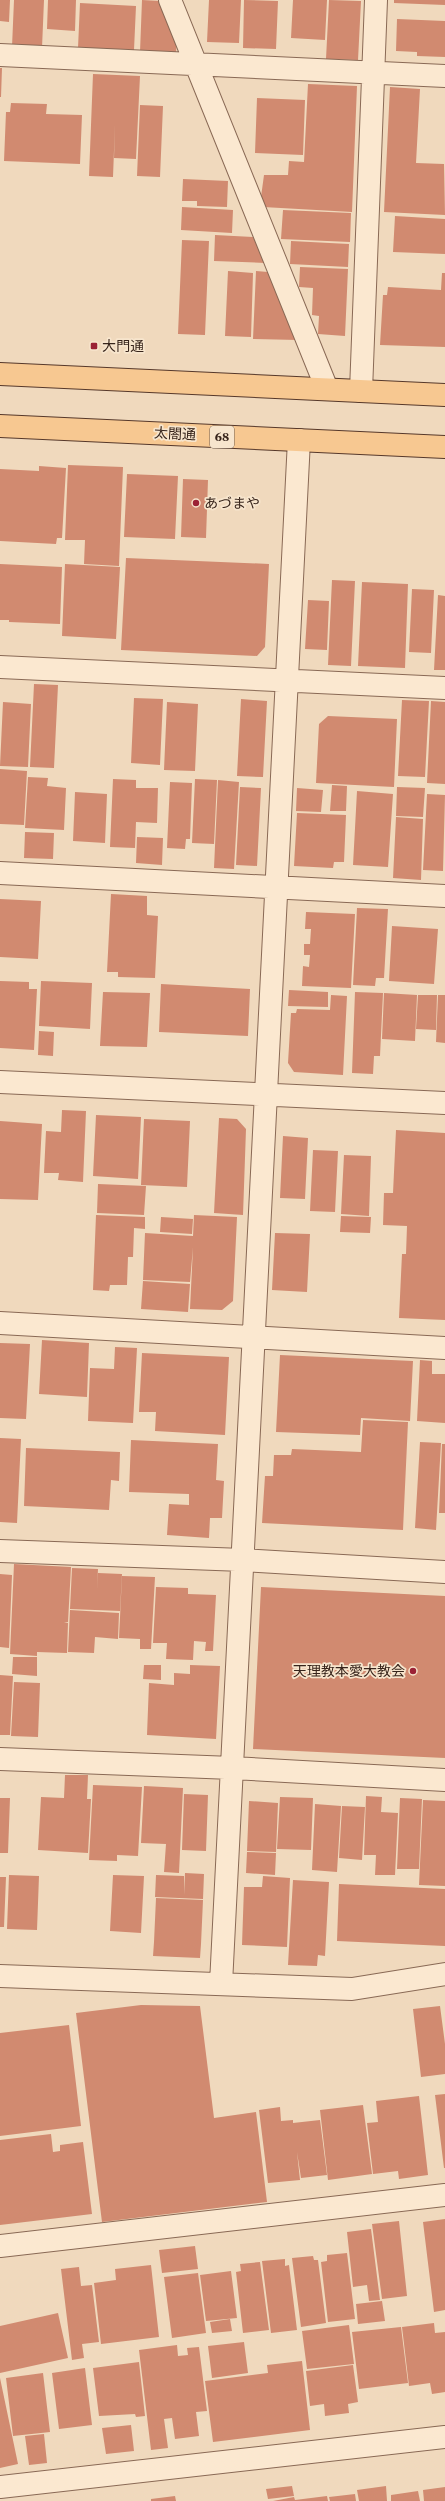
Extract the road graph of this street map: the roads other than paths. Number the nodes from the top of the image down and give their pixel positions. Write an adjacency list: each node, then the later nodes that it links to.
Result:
1 (170, 0): 4 (street)
2 (376, 0): 5 (street)
3 (0, 55): 4 (street)
4 (195, 63): 5 (street); 8 (street)
5 (374, 72): 6 (street); 9 (street)
6 (445, 76)
7 (0, 374): 8 (main road)
8 (328, 390): 9 (main road)
9 (361, 391): 10 (main road)
10 (445, 395)
11 (0, 426): 12 (main road, 太閤通 / 68)
12 (299, 440): 13 (main road, 太閤通 / 68); 15 (street)
13 (445, 447)
14 (0, 667): 15 (street)
15 (287, 681): 16 (street); 18 (street)
16 (445, 688)
17 (0, 873): 18 (street)
18 (276, 888): 19 (street); 21 (street)
19 (445, 896)
20 (0, 1082): 21 (street)
21 (266, 1093): 22 (street); 24 (street)
22 (445, 1103)
23 (0, 1323): 24 (street)
24 (253, 1337): 25 (street); 27 (street)
25 (445, 1348)
26 (0, 1551): 27 (street)
27 (242, 1560): 28 (street); 30 (street)
28 (445, 1572)
29 (0, 1759): 30 (street)
30 (232, 1768): 31 (street); 34 (street)
31 (445, 1780)
32 (445, 1974): 34 (street)
33 (0, 1976): 34 (street)
34 (221, 1984)
35 (445, 2195): 36 (street)
36 (0, 2246)
37 (445, 2437): 38 (street)
38 (0, 2487)

